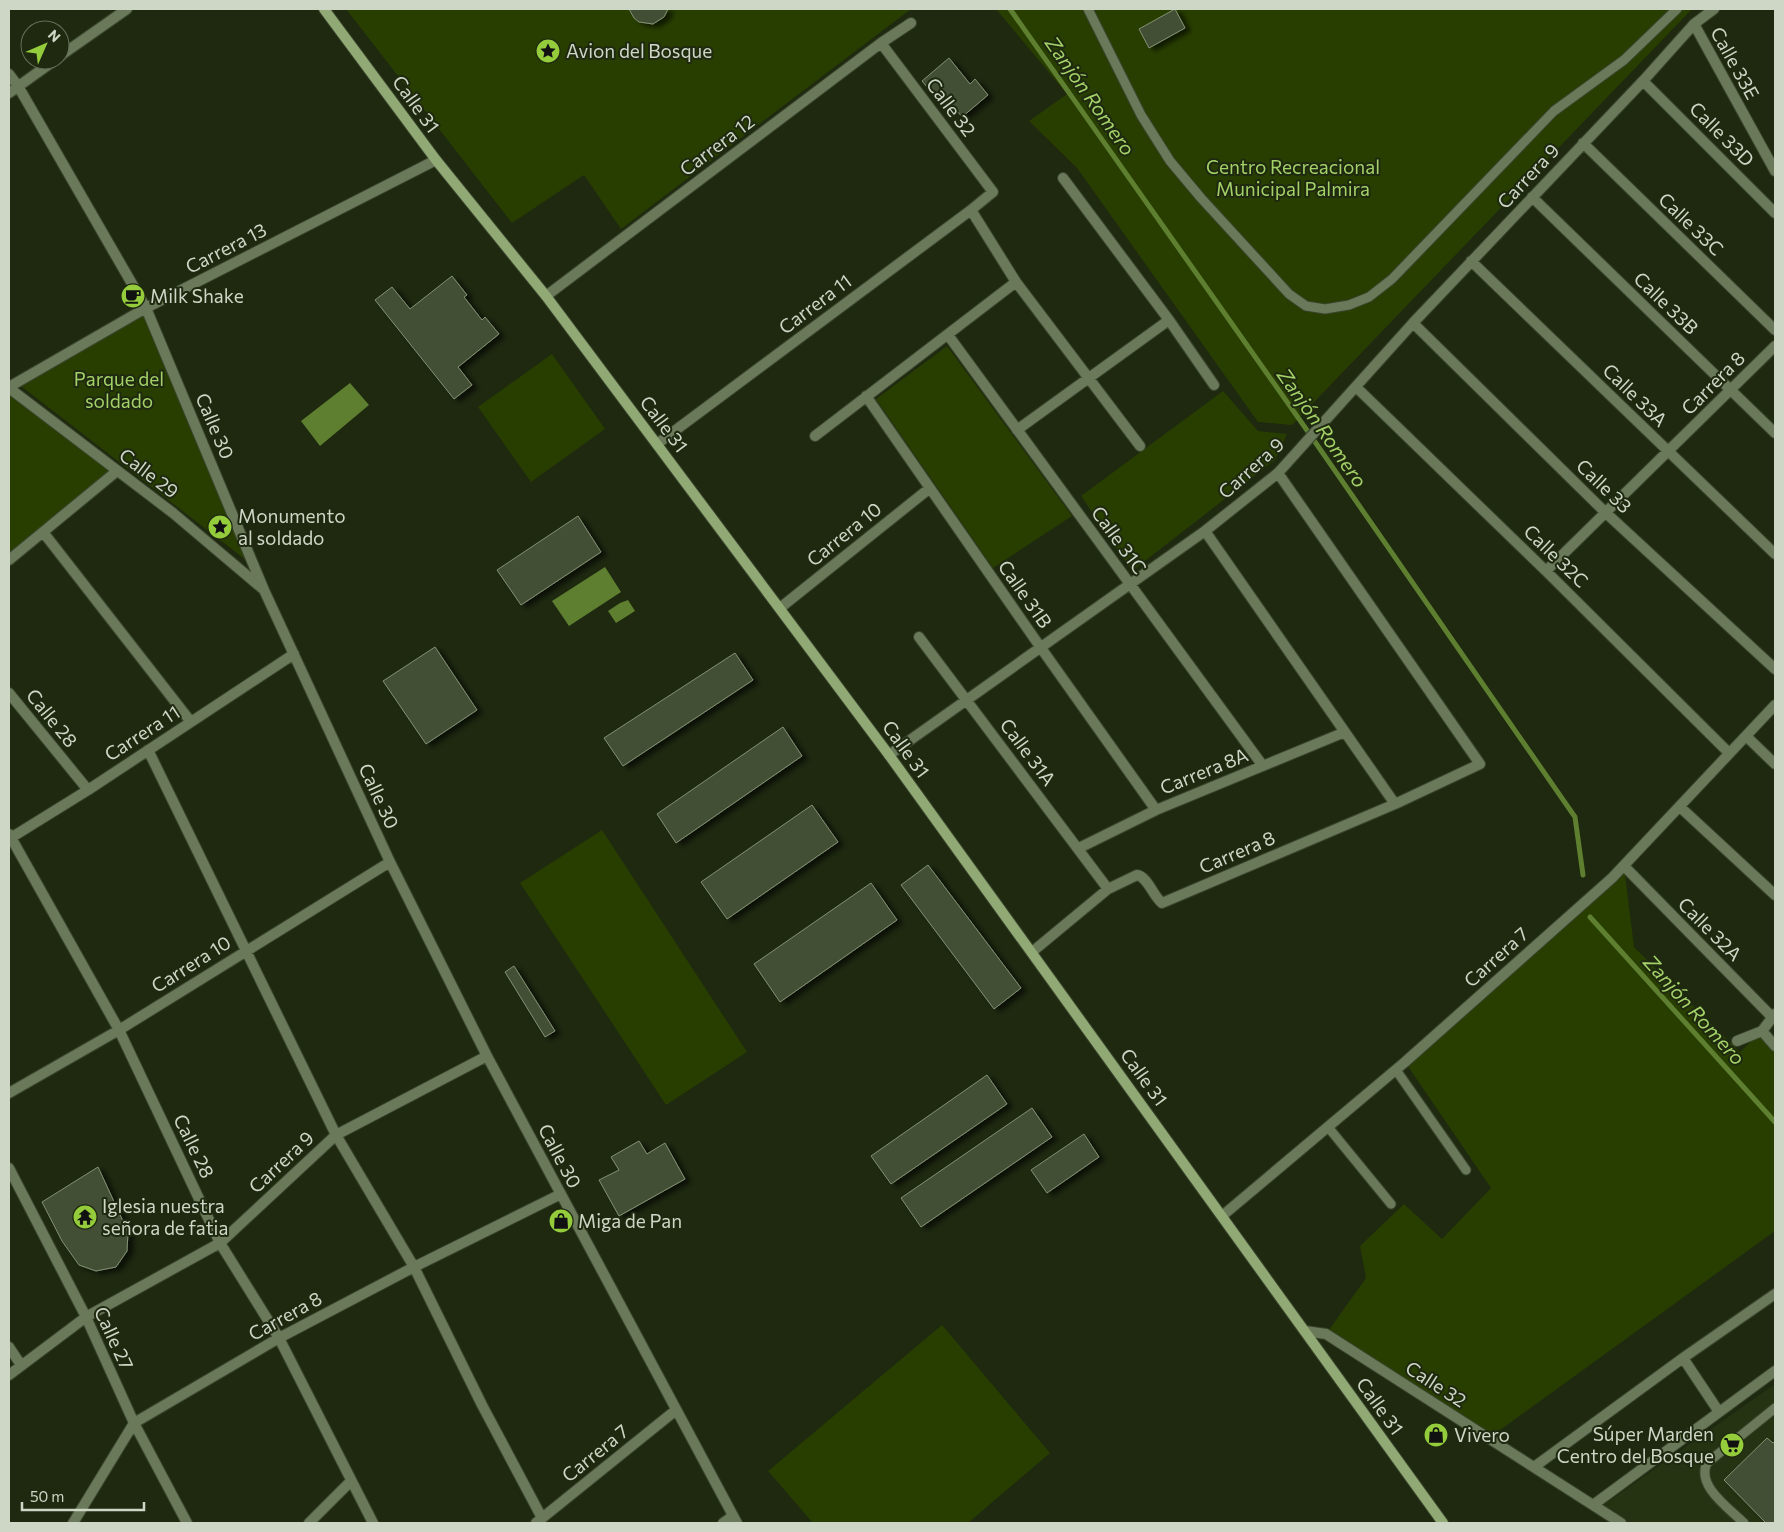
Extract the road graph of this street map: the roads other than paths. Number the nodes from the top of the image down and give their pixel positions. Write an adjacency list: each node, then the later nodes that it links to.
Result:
1 (127, 9): 9 (street)
2 (324, 9): 16 (main road, Calle 31)
3 (1088, 9): 4 (lane)
4 (1677, 9)
5 (1714, 9): 7 (street, Carrera 9)
6 (911, 23): 8 (street, Carrera 12)
7 (1694, 24): 12 (street, Carrera 9); 17 (street, Calle 33E)
8 (881, 43): 19 (street, Calle 32); 25 (street, Carrera 12)
9 (70, 49)
10 (41, 70): 13 (street)
11 (9, 74): 13 (street, Calle 30)
12 (1643, 81): 15 (street, Carrera 9); 22 (street, Calle 33D)
13 (18, 86): 14 (street); 26 (street, Calle 30)
14 (9, 93)
15 (1583, 143): 20 (street, Carrera 9); 29 (street, Calle 33C)
16 (436, 160): 25 (main road, Calle 31); 26 (street, Carrera 13)
17 (1775, 171)
18 (1062, 178): 27 (street)
19 (993, 192): 21 (street, Carrera 11)
20 (1532, 197): 23 (street, Carrera 9); 36 (street, Calle 33B)
21 (971, 210): 24 (street); 41 (street, Carrera 11)
22 (1775, 213)
23 (1471, 261): 28 (street, Carrera 9); 43 (street, Calle 33A)
24 (1016, 282): 30 (street); 32 (street)
25 (546, 296): 41 (main road, Calle 31)
26 (146, 308): 35 (street, Carrera 13); 54 (street, Calle 30)
27 (1169, 320): 32 (street); 33 (street)
28 (1413, 323): 34 (street, Carrera 9); 47 (street, Calle 33)
29 (1775, 330)
30 (948, 335): 37 (street); 38 (street, Calle 31C)
31 (1775, 346): 36 (street, Carrera 8)
32 (1089, 378): 38 (street); 42 (street)
33 (1214, 385)
34 (1356, 387): 45 (street, Carrera 9); 52 (street, Calle 32C)
35 (9, 388): 44 (street, Calle 29)
36 (1731, 390): 39 (street, Calle 33B); 43 (street, Carrera 8)
37 (866, 396): 40 (street); 46 (street, Calle 31B)
38 (1018, 430): 53 (street, Calle 31C)
39 (1775, 433)
40 (815, 436)
41 (658, 444): 55 (main road, Calle 31)
42 (1140, 446)
43 (1668, 451): 47 (street, Carrera 8); 50 (street, Calle 33A)
44 (117, 471): 49 (street); 54 (street, Calle 29)
45 (1278, 473): 48 (street, Carrera 9); 72 (street, Carrera 8)
46 (930, 488): 55 (street, Carrera 10); 57 (street, Calle 31B)
47 (1606, 513): 52 (street, Carrera 8); 59 (street, Calle 33)
48 (1205, 531): 53 (street, Carrera 9); 64 (street)
49 (43, 532): 51 (street); 63 (street)
50 (1775, 554)
51 (9, 560)
52 (1546, 571): 67 (street, Calle 32C)
53 (1130, 584): 57 (street, Carrera 9); 70 (street, Calle 31C)
54 (264, 590): 58 (street, Calle 30)
55 (780, 608): 68 (main road, Calle 31)
56 (919, 636): 61 (street, Calle 31A)
57 (1041, 648): 61 (street, Carrera 9); 74 (street, Calle 31B)
58 (294, 654): 63 (street, Carrera 11); 77 (street, Calle 30)
59 (1775, 669)
60 (9, 693): 71 (street, Calle 28)
61 (966, 700): 68 (street, Carrera 9); 76 (street, Calle 31A)
62 (1775, 705): 65 (street, Carrera 7)
63 (190, 722): 66 (street, Carrera 11)
64 (1345, 732): 70 (street, Carrera 8A); 72 (street)
65 (1746, 736): 67 (street, Carrera 7); 69 (street)
66 (148, 750): 71 (street, Carrera 11); 81 (street)
67 (1729, 753): 73 (street, Carrera 7)
68 (889, 755): 82 (main road, Calle 31)
69 (1775, 764)
70 (1262, 766): 74 (street, Carrera 8A)
71 (88, 790): 75 (street, Carrera 11)
72 (1395, 804): 79 (street, Carrera 8)
73 (1680, 807): 78 (street, Carrera 7); 80 (street)
74 (1156, 810): 76 (street, Carrera 8A)
75 (10, 837): 84 (street, Calle 28)
76 (1079, 848): 79 (street, Calle 31A)
77 (390, 862): 81 (street, Carrera 10); 88 (street, Calle 30)
78 (1624, 866): 83 (street, Calle 32A); 89 (street, Carrera 7)
79 (1108, 889): 82 (street, Carrera 8)
80 (1775, 895)
81 (247, 950): 84 (street, Carrera 10); 92 (street)
82 (1032, 952): 97 (main road, Calle 31)
83 (1774, 1015): 85 (street)
84 (119, 1030): 90 (street, Carrera 10); 98 (street, Calle 28)
85 (1762, 1031): 86 (street); 87 (street)
86 (1737, 1041)
87 (1775, 1046)
88 (487, 1056): 92 (street, Carrera 9); 95 (street, Calle 30)
89 (1396, 1070): 91 (street, Carrera 7); 94 (lane)
90 (9, 1094)
91 (1328, 1127): 96 (lane); 97 (street, Carrera 7)
92 (336, 1135): 98 (street, Carrera 9); 99 (street)
93 (9, 1168): 101 (street, Calle 27)
94 (1466, 1170)
95 (561, 1194): 99 (street, Carrera 8); 110 (street, Calle 30)
96 (1391, 1204)
97 (1222, 1216): 102 (main road, Calle 31)
98 (220, 1243): 101 (street, Carrera 9); 103 (street, Calle 28)
99 (414, 1267): 103 (street, Carrera 8); 117 (street)
100 (1775, 1294): 105 (street)
101 (86, 1317): 106 (street, Carrera 9); 112 (street, Calle 27)
102 (1305, 1331): 113 (street, Calle 32); 123 (main road, Calle 31)
103 (279, 1338): 112 (street, Carrera 8); 114 (street, Calle 28)
104 (9, 1347): 106 (street)
105 (1683, 1358): 111 (street); 113 (street)
106 (21, 1365): 108 (street, Carrera 9)
107 (1775, 1371): 111 (street)
108 (9, 1375)
109 (1775, 1408): 125 (lane)
110 (676, 1410): 116 (street, Calle 30); 117 (street, Carrera 7)
111 (1719, 1412): 115 (street)
112 (134, 1423): 118 (street, Carrera 8); 119 (street, Calle 27)
113 (1534, 1467): 115 (street, Calle 32)
114 (351, 1481): 120 (street); 121 (street, Calle 28)
115 (1592, 1505): 124 (street, Calle 32)
116 (735, 1520): 122 (street)
117 (539, 1521)
118 (73, 1523)
119 (187, 1523)
120 (310, 1523)
121 (373, 1523)
122 (724, 1523)
123 (1443, 1523)
124 (1621, 1523)
125 (1744, 1523)

